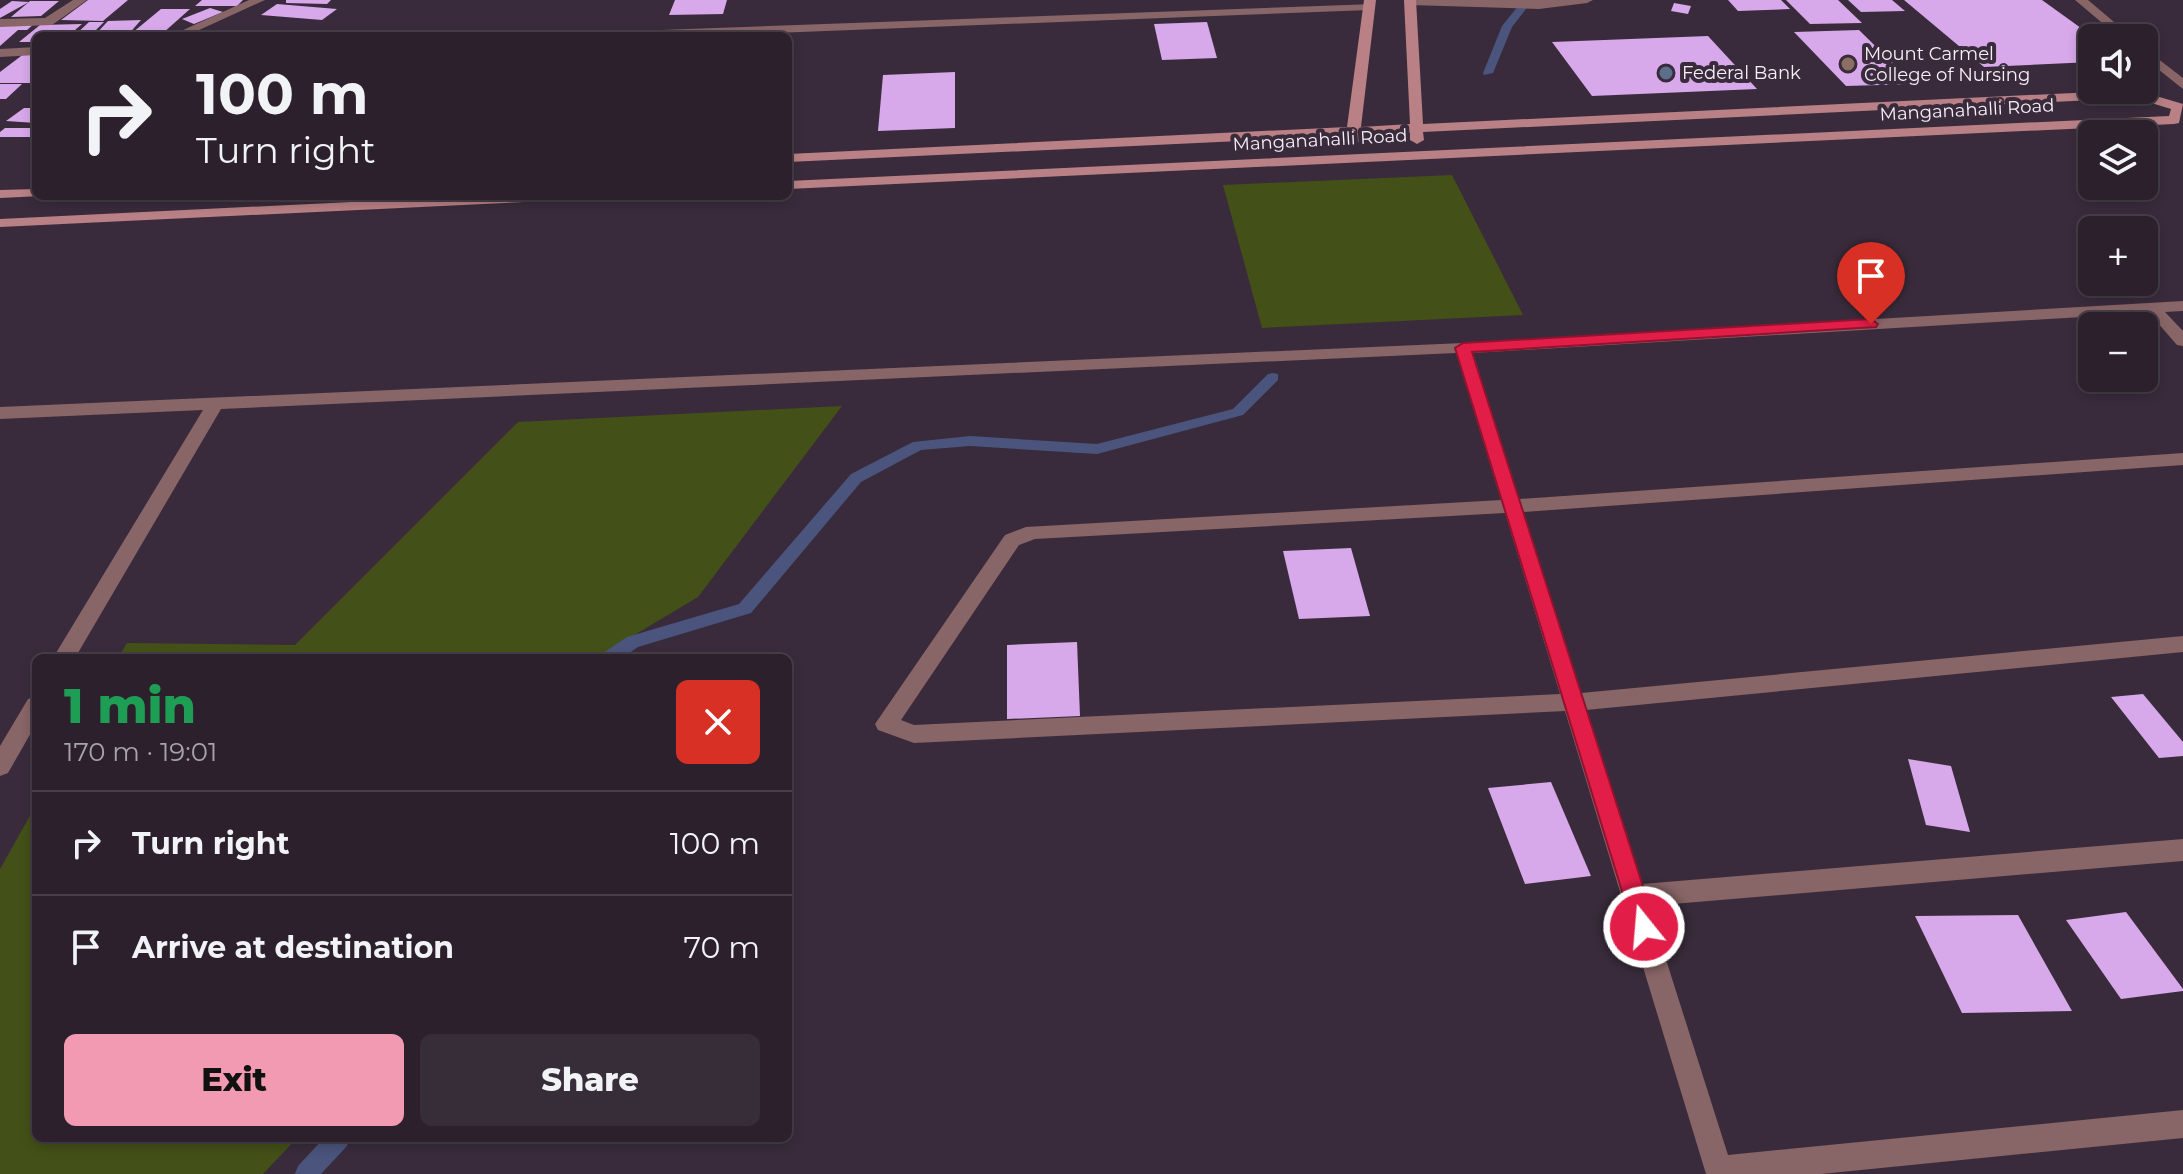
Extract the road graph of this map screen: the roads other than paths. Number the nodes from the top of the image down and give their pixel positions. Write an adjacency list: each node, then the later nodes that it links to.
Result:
1 (81, 0): 7 (street)
2 (259, 0): 9 (street)
3 (1587, 0): 5 (street)
4 (2081, 0): 8 (street)
5 (1410, 1): 16 (street)
6 (1370, 3): 10 (street); 17 (street)
7 (0, 23)
8 (2110, 24)
9 (185, 32)
10 (699, 32)
11 (32, 51): 12 (street)
12 (0, 53)
13 (2158, 64): 14 (street)
14 (2183, 85)
15 (2181, 108): 16 (street, Manganahalli Road); 18 (street, Manganahalli Road)
16 (1415, 128): 17 (street, Manganahalli Road); 18 (street)
17 (1353, 131): 19 (street, Manganahalli Road); 20 (street)
18 (1418, 155): 20 (street, Manganahalli Road)
19 (792, 158)
20 (1350, 158): 21 (street, Manganahalli Road)
21 (792, 185)
22 (32, 193): 23 (street)
23 (0, 194)
24 (482, 200): 25 (street)
25 (0, 223)
26 (2183, 306): 27 (street)
27 (2153, 308): 28 (street); 29 (street)
28 (2183, 341)
29 (1463, 348): 30 (street); 33 (street)
30 (216, 402): 31 (street); 35 (street)
31 (0, 413)
32 (2183, 459): 33 (street)
33 (1513, 506): 36 (street); 36 (street)
34 (2183, 644): 36 (street)
35 (66, 654)
36 (1574, 702): 40 (street)
37 (32, 712): 38 (street)
38 (0, 766)
39 (2183, 850): 40 (street)
40 (1635, 896): 42 (street)
41 (2183, 1124): 42 (street)
42 (1720, 1172)

